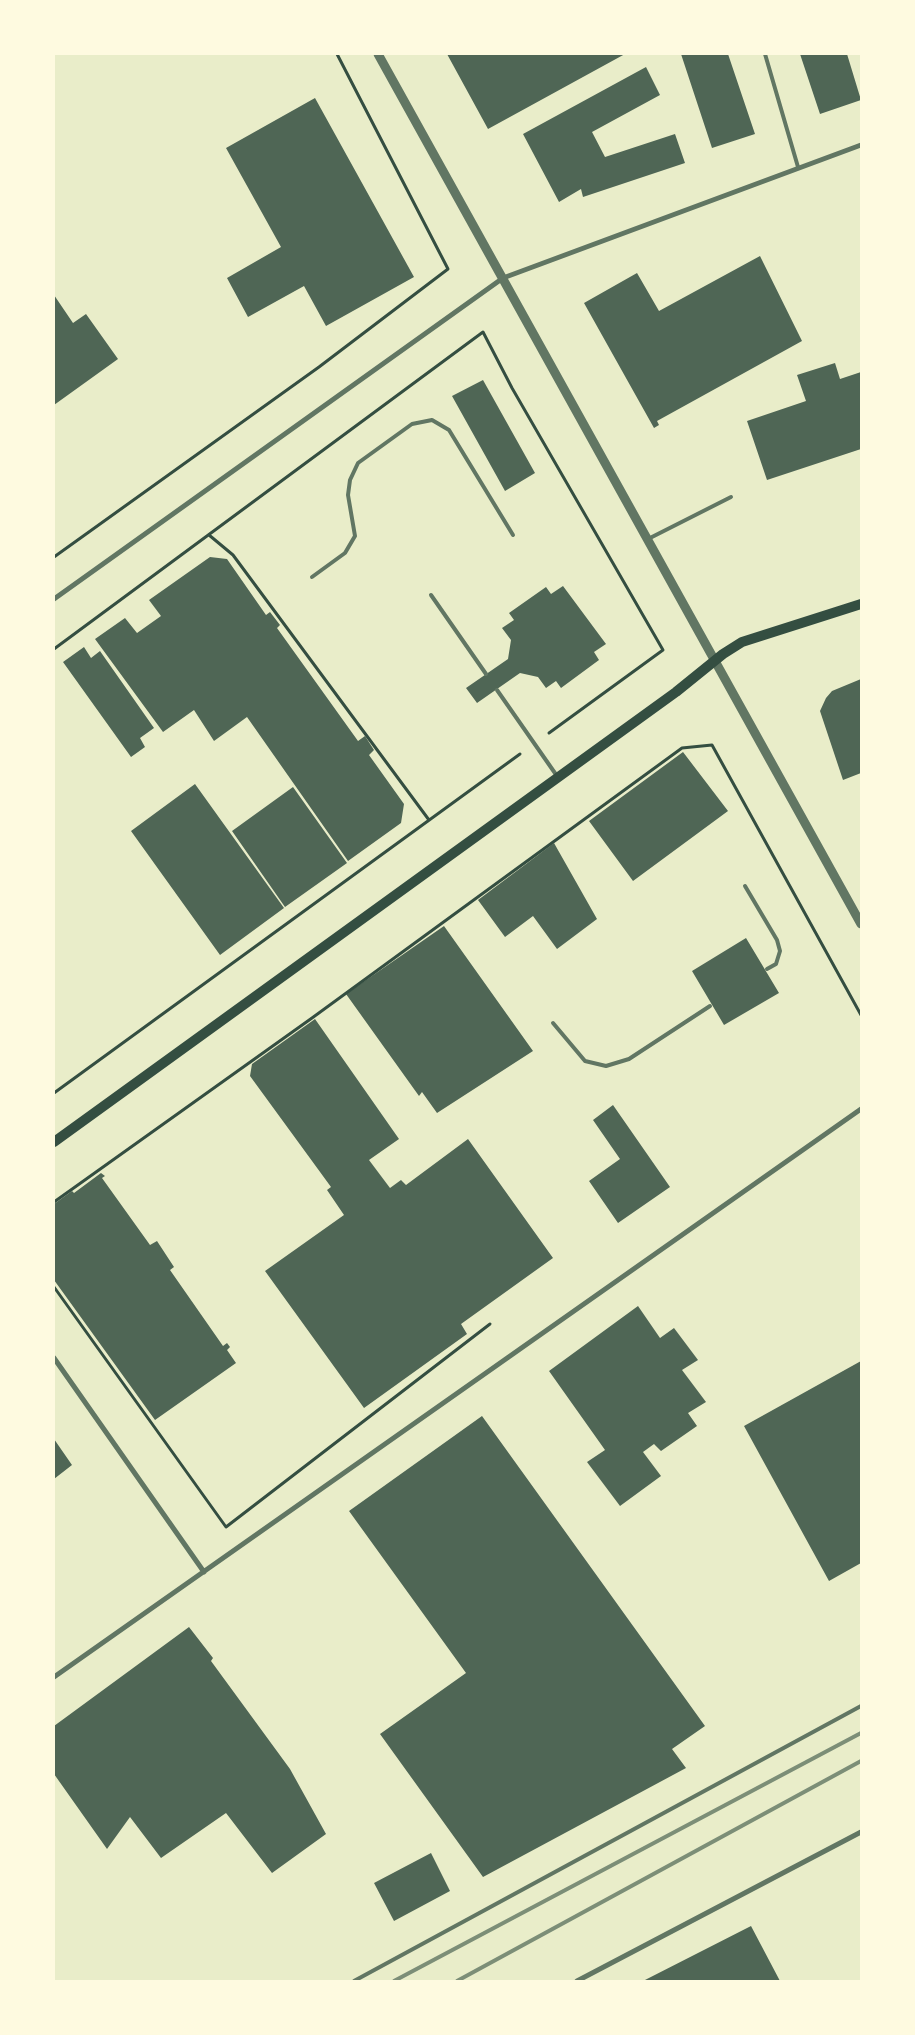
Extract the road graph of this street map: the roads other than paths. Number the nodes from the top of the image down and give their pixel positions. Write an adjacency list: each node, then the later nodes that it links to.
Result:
1 (378, 54): 5 (street)
2 (765, 54): 4 (lane)
3 (861, 145): 4 (street)
4 (798, 167): 5 (street)
5 (503, 278): 8 (street); 11 (street)
6 (730, 497): 8 (lane)
7 (514, 535): 9 (lane)
8 (648, 539): 13 (street)
9 (312, 577)
10 (431, 595): 14 (lane)
11 (54, 599)
12 (861, 604): 13 (main road)
13 (715, 661): 16 (main road); 18 (street)
14 (486, 674)
15 (497, 690): 16 (lane)
16 (557, 776): 23 (main road)
17 (745, 886): 19 (lane)
18 (861, 924)
19 (767, 969)
20 (710, 1006): 21 (lane)
21 (554, 1023)
22 (861, 1109): 25 (street)
23 (54, 1142)
24 (54, 1358): 25 (street)
25 (204, 1572): 26 (street)
26 (54, 1677)
27 (861, 1706): 29 (lane)
28 (861, 1832): 30 (street)
29 (354, 1981)
30 (577, 1981)

